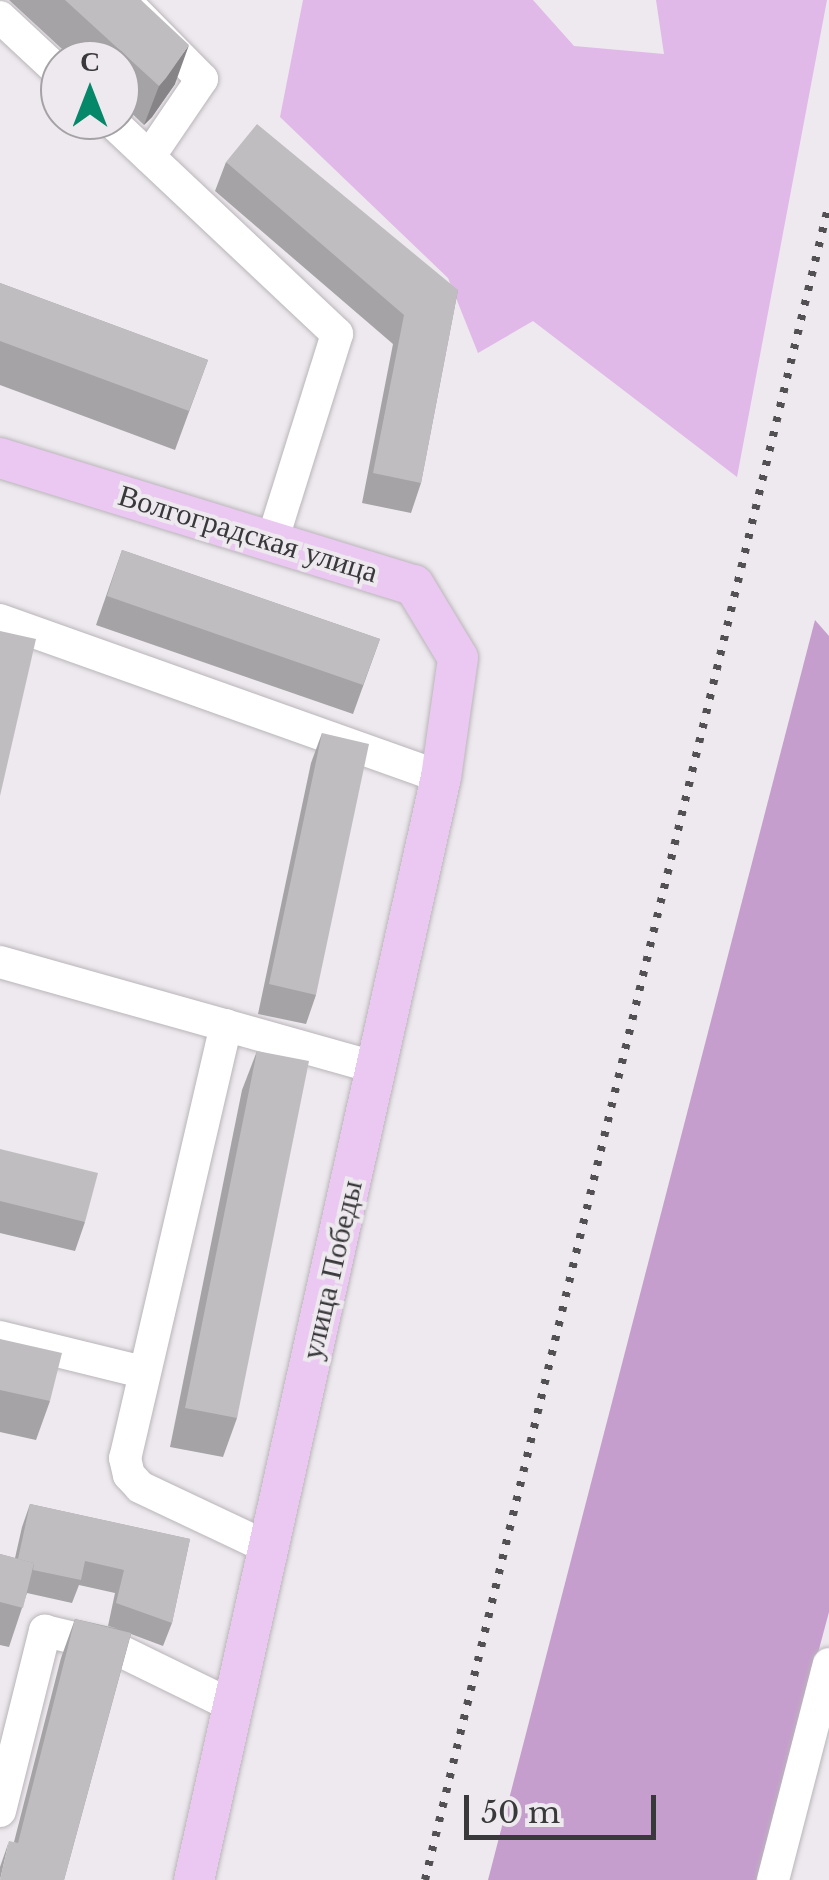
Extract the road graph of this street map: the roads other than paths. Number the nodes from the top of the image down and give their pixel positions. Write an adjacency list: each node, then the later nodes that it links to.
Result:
1 (124, 0): 5 (street)
2 (0, 17): 3 (street)
3 (40, 54)
4 (131, 140): 5 (street)
5 (149, 157): 7 (street)
6 (0, 458): 7 (main road, Волгоградская улица)
7 (272, 542): 9 (main road, Волгоградская улица)
8 (0, 620): 10 (street)
9 (458, 658): 10 (main road, улица Победы)
10 (442, 777): 13 (main road, улица Победы)
11 (0, 962): 12 (street)
12 (226, 1025): 13 (street); 15 (street)
13 (378, 1068): 16 (main road, улица Победы)
14 (0, 1337): 15 (street)
15 (142, 1372): 16 (street)
16 (269, 1548): 18 (main road, улица Победы)
17 (829, 1664): 21 (street)
18 (234, 1707): 19 (street); 20 (main road, улица Победы)
19 (0, 1811)
20 (194, 1880)
21 (773, 1880)

